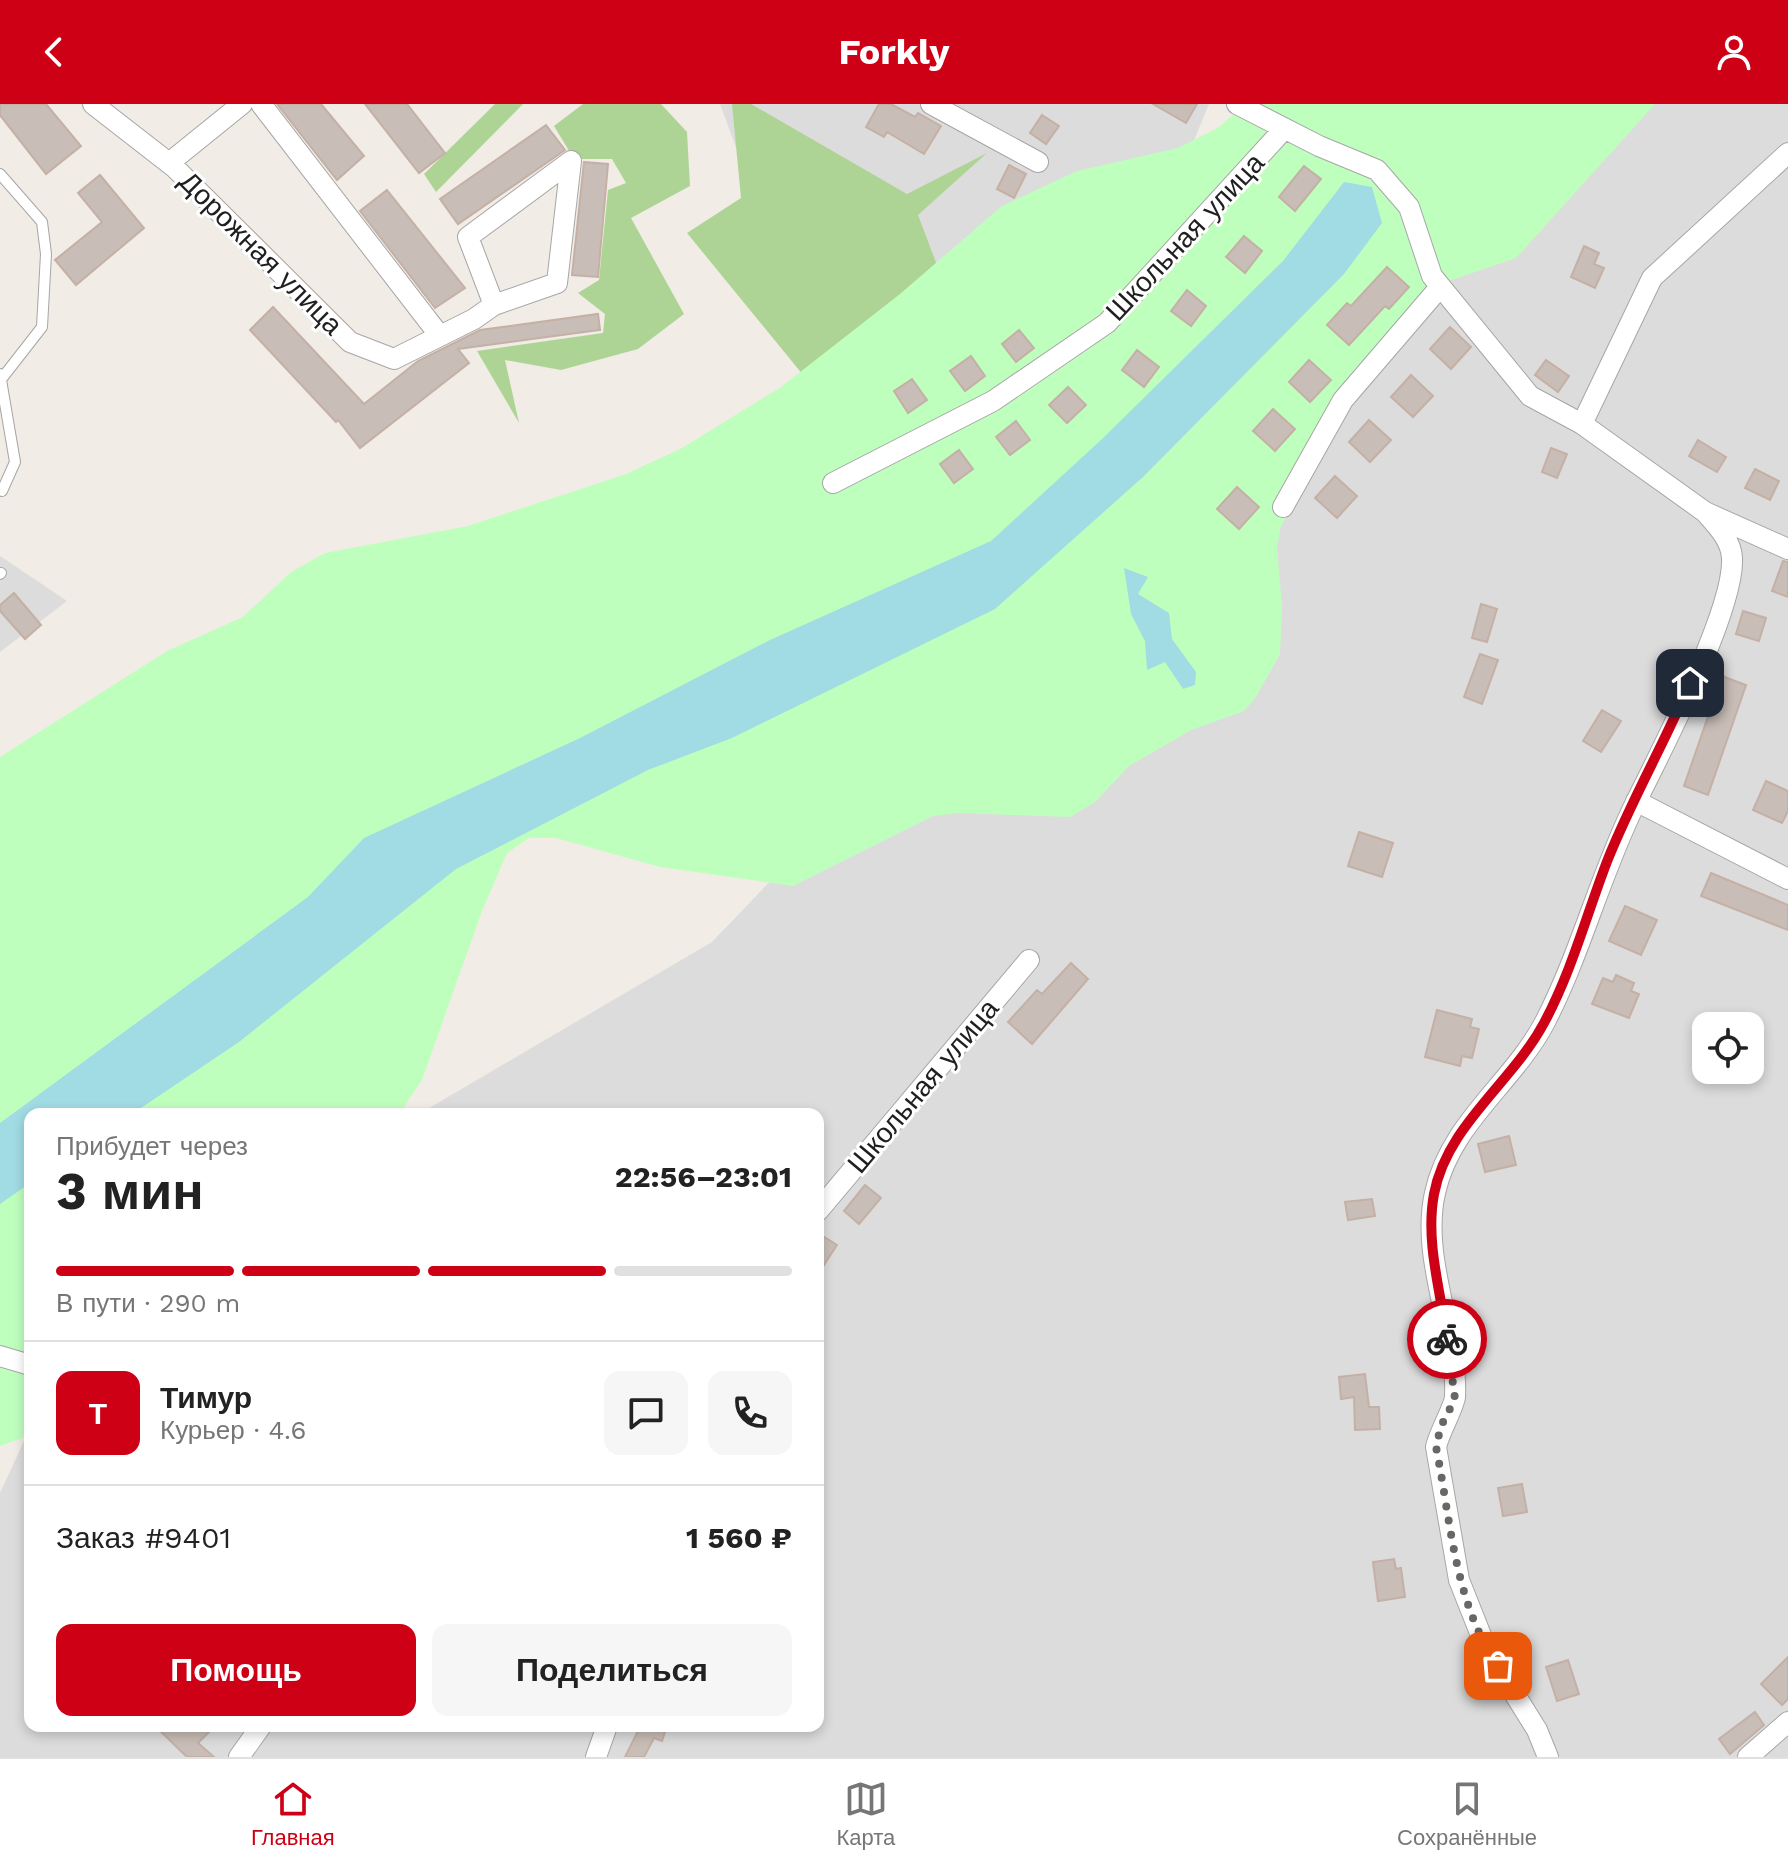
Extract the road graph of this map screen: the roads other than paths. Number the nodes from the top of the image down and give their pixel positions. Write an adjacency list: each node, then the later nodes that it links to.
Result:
1 (93, 104): 9 (street, Дорожная улица)
2 (242, 104): 9 (street)
3 (261, 104): 13 (street)
4 (931, 104): 8 (street)
5 (1237, 104): 6 (street, Школьная улица)
6 (1284, 129): 11 (street, Школьная улица); 16 (street, Школьная улица)
7 (1788, 153): 15 (street)
8 (1038, 162)
9 (169, 163): 13 (street, Дорожная улица)
10 (0, 174): 14 (lane)
11 (1440, 287): 15 (street, Школьная улица); 18 (street)
12 (494, 305): 12 (street, Дорожная улица); 13 (street, Дорожная улица)
13 (440, 336)
14 (1, 376): 17 (lane)
15 (1582, 424): 19 (street, Школьная улица)
16 (833, 483)
17 (2, 491)
18 (1283, 507)
19 (1705, 512): 20 (street, Школьная улица); 21 (street, Школьная улица)
20 (1788, 549)
21 (1636, 801): 22 (street); 32 (street, Школьная улица)
22 (1788, 879)
23 (1029, 960): 24 (street, Школьная улица)
24 (824, 1204)
25 (0, 1356): 26 (street)
26 (24, 1363)
27 (1788, 1722): 33 (street)
28 (257, 1732): 30 (street)
29 (605, 1732): 31 (street)
30 (239, 1757)
31 (596, 1757)
32 (1548, 1757)
33 (1748, 1757)

